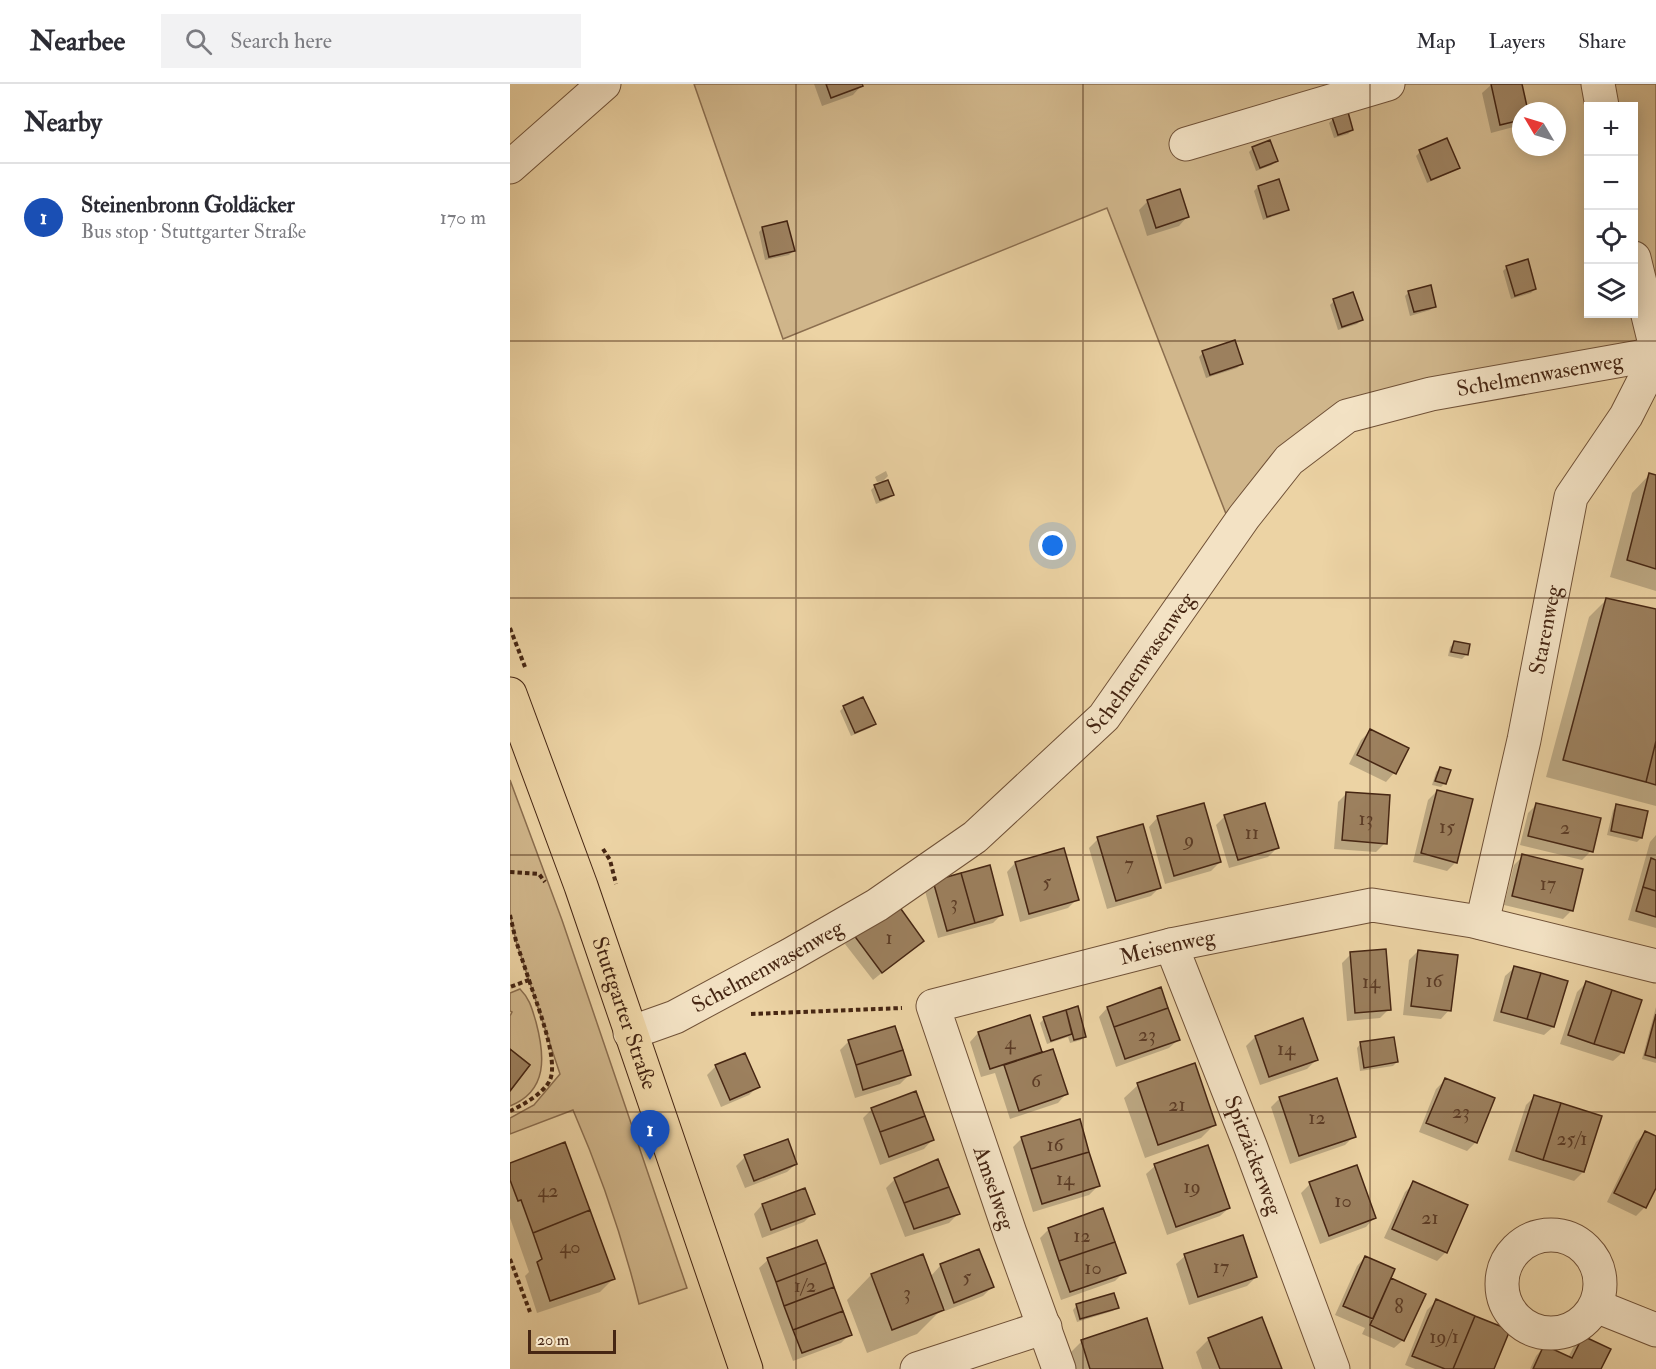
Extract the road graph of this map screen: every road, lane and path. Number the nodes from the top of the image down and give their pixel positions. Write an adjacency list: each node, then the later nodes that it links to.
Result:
1 (604, 84): 6 (street)
2 (1388, 84): 5 (street)
3 (1598, 84): 4 (street)
4 (1601, 102)
5 (1186, 144)
6 (510, 167)
7 (1635, 264): 8 (street)
8 (1656, 348)
9 (1656, 355): 12 (street, Starenweg); 19 (street, Schelmenwasenweg)
10 (510, 694): 19 (main road, Stuttgarter Straße)
11 (510, 915): 15 (path)
12 (1482, 923): 13 (street, Meisenweg); 14 (street, Meisenweg)
13 (1171, 945): 17 (street, Meisenweg); 29 (street, Spitzäckerweg)
14 (1656, 966)
15 (529, 980): 16 (path); 20 (path)
16 (510, 987)
17 (933, 1006): 18 (path); 24 (street, Amselweg)
18 (750, 1014)
19 (630, 1033): 26 (main road, Stuttgarter Straße)
20 (510, 1111)
21 (510, 1259): 23 (path)
22 (1596, 1306): 25 (street)
23 (530, 1312)
24 (1045, 1328): 27 (street); 28 (street, Amselweg)
25 (1656, 1330)
26 (746, 1369)
27 (916, 1369)
28 (1059, 1369)
29 (1333, 1369)

